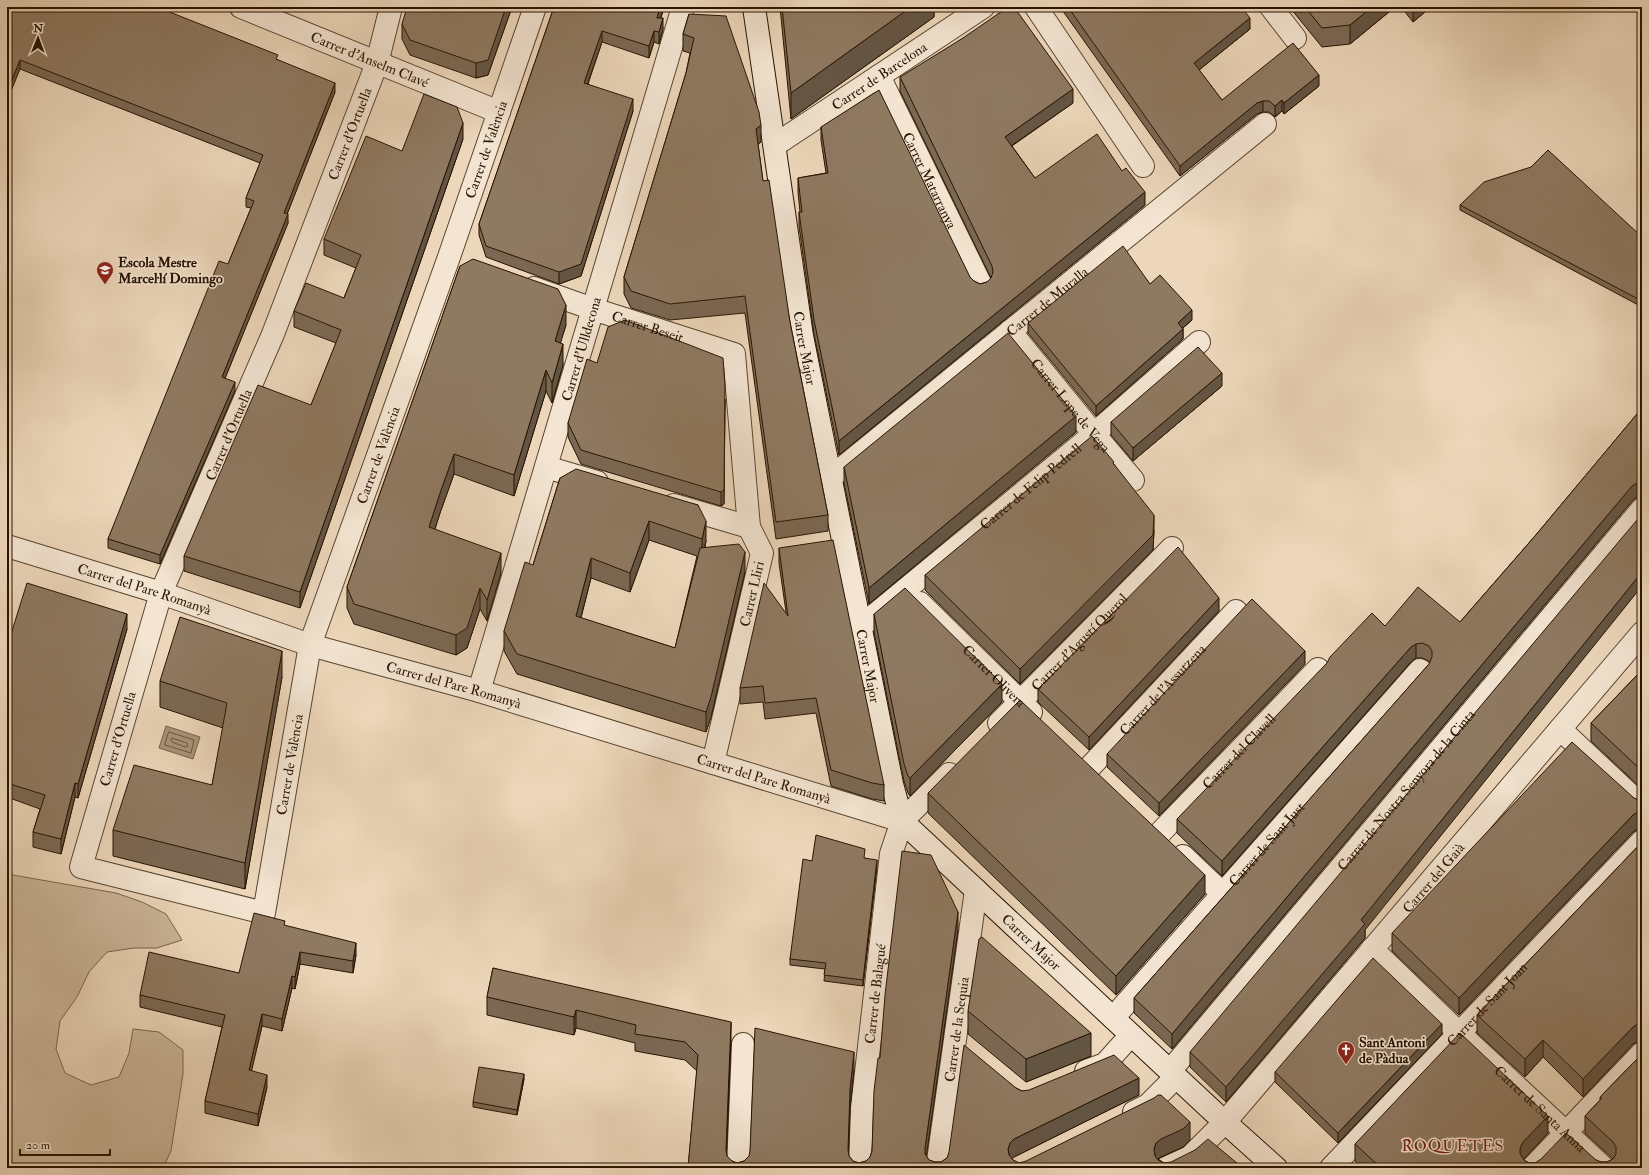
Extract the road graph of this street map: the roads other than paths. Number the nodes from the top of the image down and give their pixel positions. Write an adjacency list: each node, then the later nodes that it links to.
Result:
1 (241, 7): 10 (street, Carrer d'Anselm Clavé)
2 (392, 7): 10 (street, Carrer d'Ortuella)
3 (535, 7): 12 (street, Carrer de València)
4 (684, 7): 20 (street, Carrer d'Ulldecona)
5 (754, 7): 14 (street, Carrer Major)
6 (983, 7): 11 (street, Carrer de Barcelona)
7 (1036, 7): 15 (street)
8 (1271, 7): 9 (street)
9 (1295, 38)
10 (377, 63): 12 (street, Carrer d'Anselm Clavé); 39 (street, Carrer d'Ortuella)
11 (879, 76): 14 (street, Carrer de Barcelona); 19 (street, Carrer Matarranya)
12 (499, 112): 16 (street, Carrer de València)
13 (1264, 124): 21 (street, Carrer de Muralla)
14 (775, 145): 26 (street, Carrer Major)
15 (1143, 166)
16 (449, 257): 17 (street); 43 (street, Carrer de València)
17 (471, 265)
18 (514, 280): 20 (street, Carrer Beseit)
19 (981, 285)
20 (593, 309): 23 (street, Carrer Beseit); 25 (street, Carrer d'Ulldecona)
21 (1010, 330): 24 (street, Carrer Lope de Vega); 26 (street, Carrer de Muralla)
22 (1199, 342): 24 (street, Carrer de Felip Pedrell)
23 (734, 354): 31 (street, Carrer Lliri)
24 (1094, 434): 27 (street, Carrer Lope de Vega); 38 (street, Carrer de Felip Pedrell)
25 (546, 467): 28 (street); 46 (street, Carrer d'Ulldecona)
26 (830, 478): 32 (street, Carrer Major)
27 (1133, 480)
28 (614, 487)
29 (651, 498): 31 (street)
30 (1642, 509): 70 (street, Carrer de Nostra Senyora de la Cinta)
31 (749, 527): 37 (street, Carrer Lliri)
32 (843, 542): 33 (street); 41 (street, Carrer Major)
33 (821, 545)
34 (7, 546): 39 (street, Carrer del Pare Romanyà)
35 (1172, 548): 47 (street, Carrer d'Agustí Querol)
36 (784, 550): 37 (street)
37 (762, 553): 52 (street, Carrer Lliri)
38 (906, 589): 41 (street, Carrer de Felip Pedrell); 47 (street, Carrer Olivera)
39 (161, 593): 43 (street, Carrer del Pare Romanyà); 61 (street, Carrer d'Ortuella)
40 (1236, 611): 53 (street, Carrer de l'Assutzena)
41 (860, 627): 56 (street, Carrer Major)
42 (1642, 632): 49 (street, Carrer del Gaià)
43 (310, 645): 46 (street, Carrer del Pare Romanyà); 61 (street, Carrer de València)
44 (1318, 669): 57 (street, Carrer del Clavell)
45 (1420, 670): 60 (street, Carrer de Sant Just)
46 (480, 691): 52 (street, Carrer del Pare Romanyà)
47 (1020, 702): 48 (street, Carrer Olivera); 50 (street, Carrer d'Agustí Querol)
48 (1043, 724)
49 (1560, 729): 54 (street); 62 (street, Carrer del Gaià)
50 (982, 740)
51 (961, 761): 56 (street)
52 (713, 763): 56 (street, Carrer del Pare Romanyà)
53 (1106, 783)
54 (1642, 806)
55 (1143, 818): 57 (street)
56 (902, 821): 59 (street, Carrer Major); 76 (street, Carrer de Balagué)
57 (1160, 834): 60 (street)
58 (1642, 841): 64 (street, Carrer de Sant Joan)
59 (976, 890): 63 (street, Carrer Major); 66 (street, Carrer de la Sequia)
60 (1223, 894): 63 (street, Carrer de Sant Just)
61 (264, 913)
62 (1372, 949): 64 (street, Carrer de Santa Anna); 73 (street, Carrer del Gaià)
63 (1113, 1018): 65 (street, Carrer Major)
64 (1459, 1033): 74 (street, Carrer de Santa Anna); 80 (street, Carrer de Sant Joan)
65 (1131, 1035): 70 (street, Carrer Major); 71 (street)
66 (955, 1038): 68 (street); 77 (street, Carrer de la Sequia)
67 (743, 1044): 75 (street)
68 (972, 1053)
69 (1642, 1053): 74 (street)
70 (1173, 1074): 72 (street, Carrer de Nostra Senyora de la Cinta); 73 (street, Carrer Major)
71 (1068, 1078)
72 (1119, 1119)
73 (1225, 1122): 78 (street, Carrer del Gaià); 79 (street, Carrer Major)
74 (1566, 1132): 81 (street); 82 (street, Carrer de Santa Anna)
75 (738, 1168)
76 (860, 1168)
77 (937, 1168)
78 (1166, 1168)
79 (1276, 1168)
80 (1331, 1168)
81 (1532, 1168)
82 (1604, 1168)

